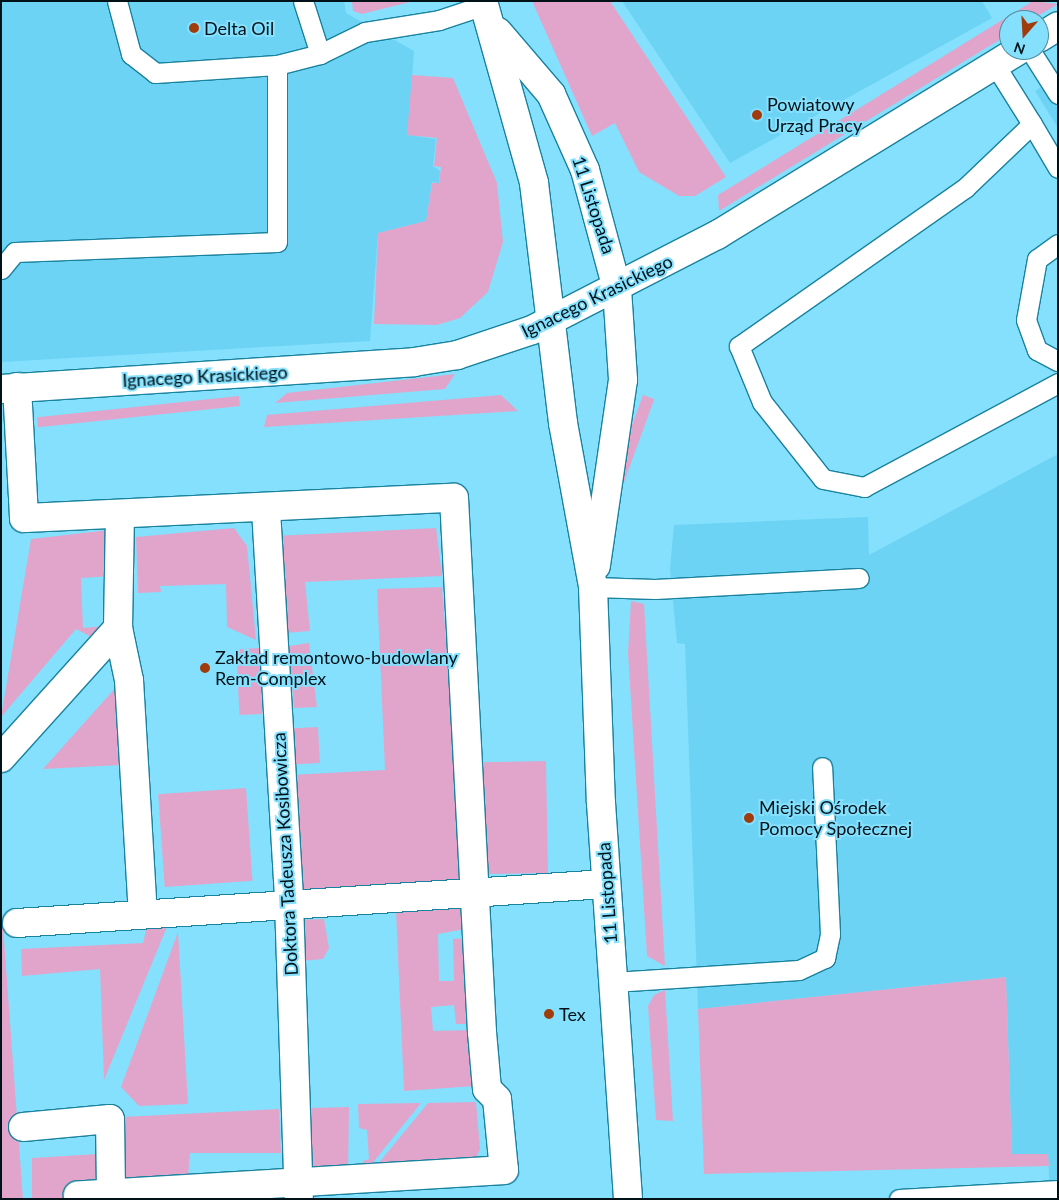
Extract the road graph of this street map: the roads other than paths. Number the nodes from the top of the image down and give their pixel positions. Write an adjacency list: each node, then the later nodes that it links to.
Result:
1 (117, 1): 7 (lane)
2 (303, 1): 4 (lane)
3 (487, 11): 4 (lane); 14 (street, 11 Listopada); 15 (street, 11 Listopada)
4 (320, 54): 7 (lane)
5 (1003, 60): 8 (street, Ignacego Krasickiego)
6 (1036, 60): 9 (lane)
7 (277, 65): 13 (lane)
8 (995, 65): 10 (lane); 14 (street, Ignacego Krasickiego)
9 (1058, 94)
10 (1032, 124): 11 (lane); 17 (lane)
11 (1058, 168)
12 (1058, 244): 16 (lane)
13 (1, 269)
14 (618, 289): 15 (street, Ignacego Krasickiego); 22 (street, 11 Listopada)
15 (553, 321): 18 (street, Ignacego Krasickiego); 22 (street, 11 Listopada)
16 (1058, 361)
17 (1058, 383)
18 (9, 388): 20 (street)
19 (266, 510): 20 (street); 27 (street); 28 (street, Doktora Tadeusza Kosibowicza)
20 (120, 515): 23 (street)
21 (859, 578): 22 (lane)
22 (593, 587): 26 (street, 11 Listopada)
23 (118, 628): 24 (street); 29 (street)
24 (1, 758)
25 (822, 767): 31 (lane)
26 (606, 884): 27 (street); 31 (street, 11 Listopada)
27 (473, 892): 28 (street); 34 (street)
28 (289, 902): 29 (street); 34 (street, Doktora Tadeusza Kosibowicza)
29 (143, 913): 30 (street)
30 (17, 923)
31 (613, 982): 37 (street, 11 Listopada)
32 (23, 1127): 35 (street)
33 (1058, 1190): 38 (lane)
34 (299, 1191): 35 (street)
35 (111, 1194): 36 (street)
36 (78, 1195)
37 (628, 1199)
38 (899, 1199)

